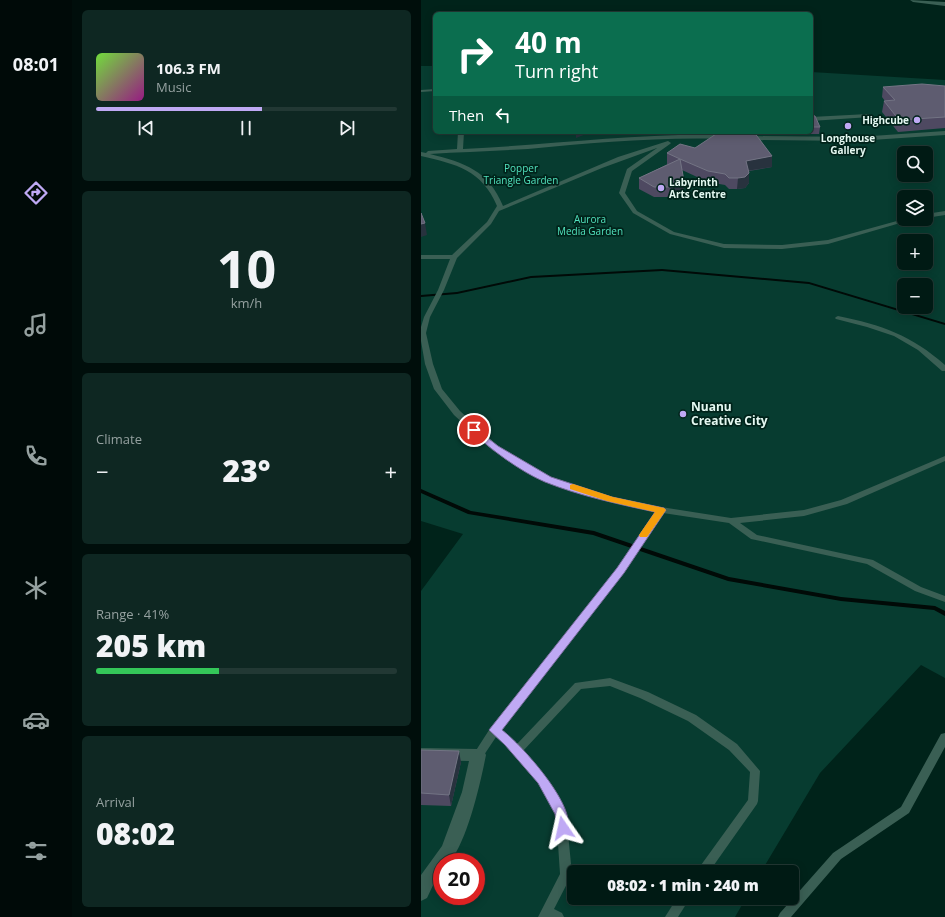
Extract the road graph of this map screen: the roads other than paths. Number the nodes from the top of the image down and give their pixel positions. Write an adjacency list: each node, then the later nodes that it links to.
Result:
1 (913, 0): 2 (street)
2 (945, 4)
3 (433, 90): 4 (lane)
4 (421, 91)
5 (868, 116): 6 (lane)
6 (813, 120)
7 (945, 133): 12 (lane)
8 (461, 134): 14 (lane)
9 (698, 134): 10 (lane)
10 (693, 135): 11 (lane); 13 (lane); 14 (lane)
11 (729, 137)
12 (744, 137)
13 (668, 143): 16 (lane); 19 (lane)
14 (460, 150): 15 (lane)
15 (421, 154): 16 (lane)
16 (498, 210): 21 (lane)
17 (945, 213): 18 (lane)
18 (933, 215)
19 (897, 223)
20 (421, 257): 21 (lane)
21 (454, 257): 25 (lane)
22 (838, 318): 23 (lane)
23 (945, 370)
24 (945, 458): 26 (lane)
25 (661, 510): 26 (lane); 28 (lane)
26 (731, 522): 27 (lane)
27 (945, 599)
28 (495, 730): 30 (lane); 32 (lane)
29 (945, 737): 39 (lane)
30 (516, 751): 33 (lane); 36 (lane)
31 (421, 754): 32 (street)
32 (478, 755): 34 (street)
33 (707, 865)
34 (421, 893)
35 (679, 905): 38 (lane)
36 (546, 914): 37 (lane)
37 (558, 917)
38 (671, 917)
39 (784, 917)

